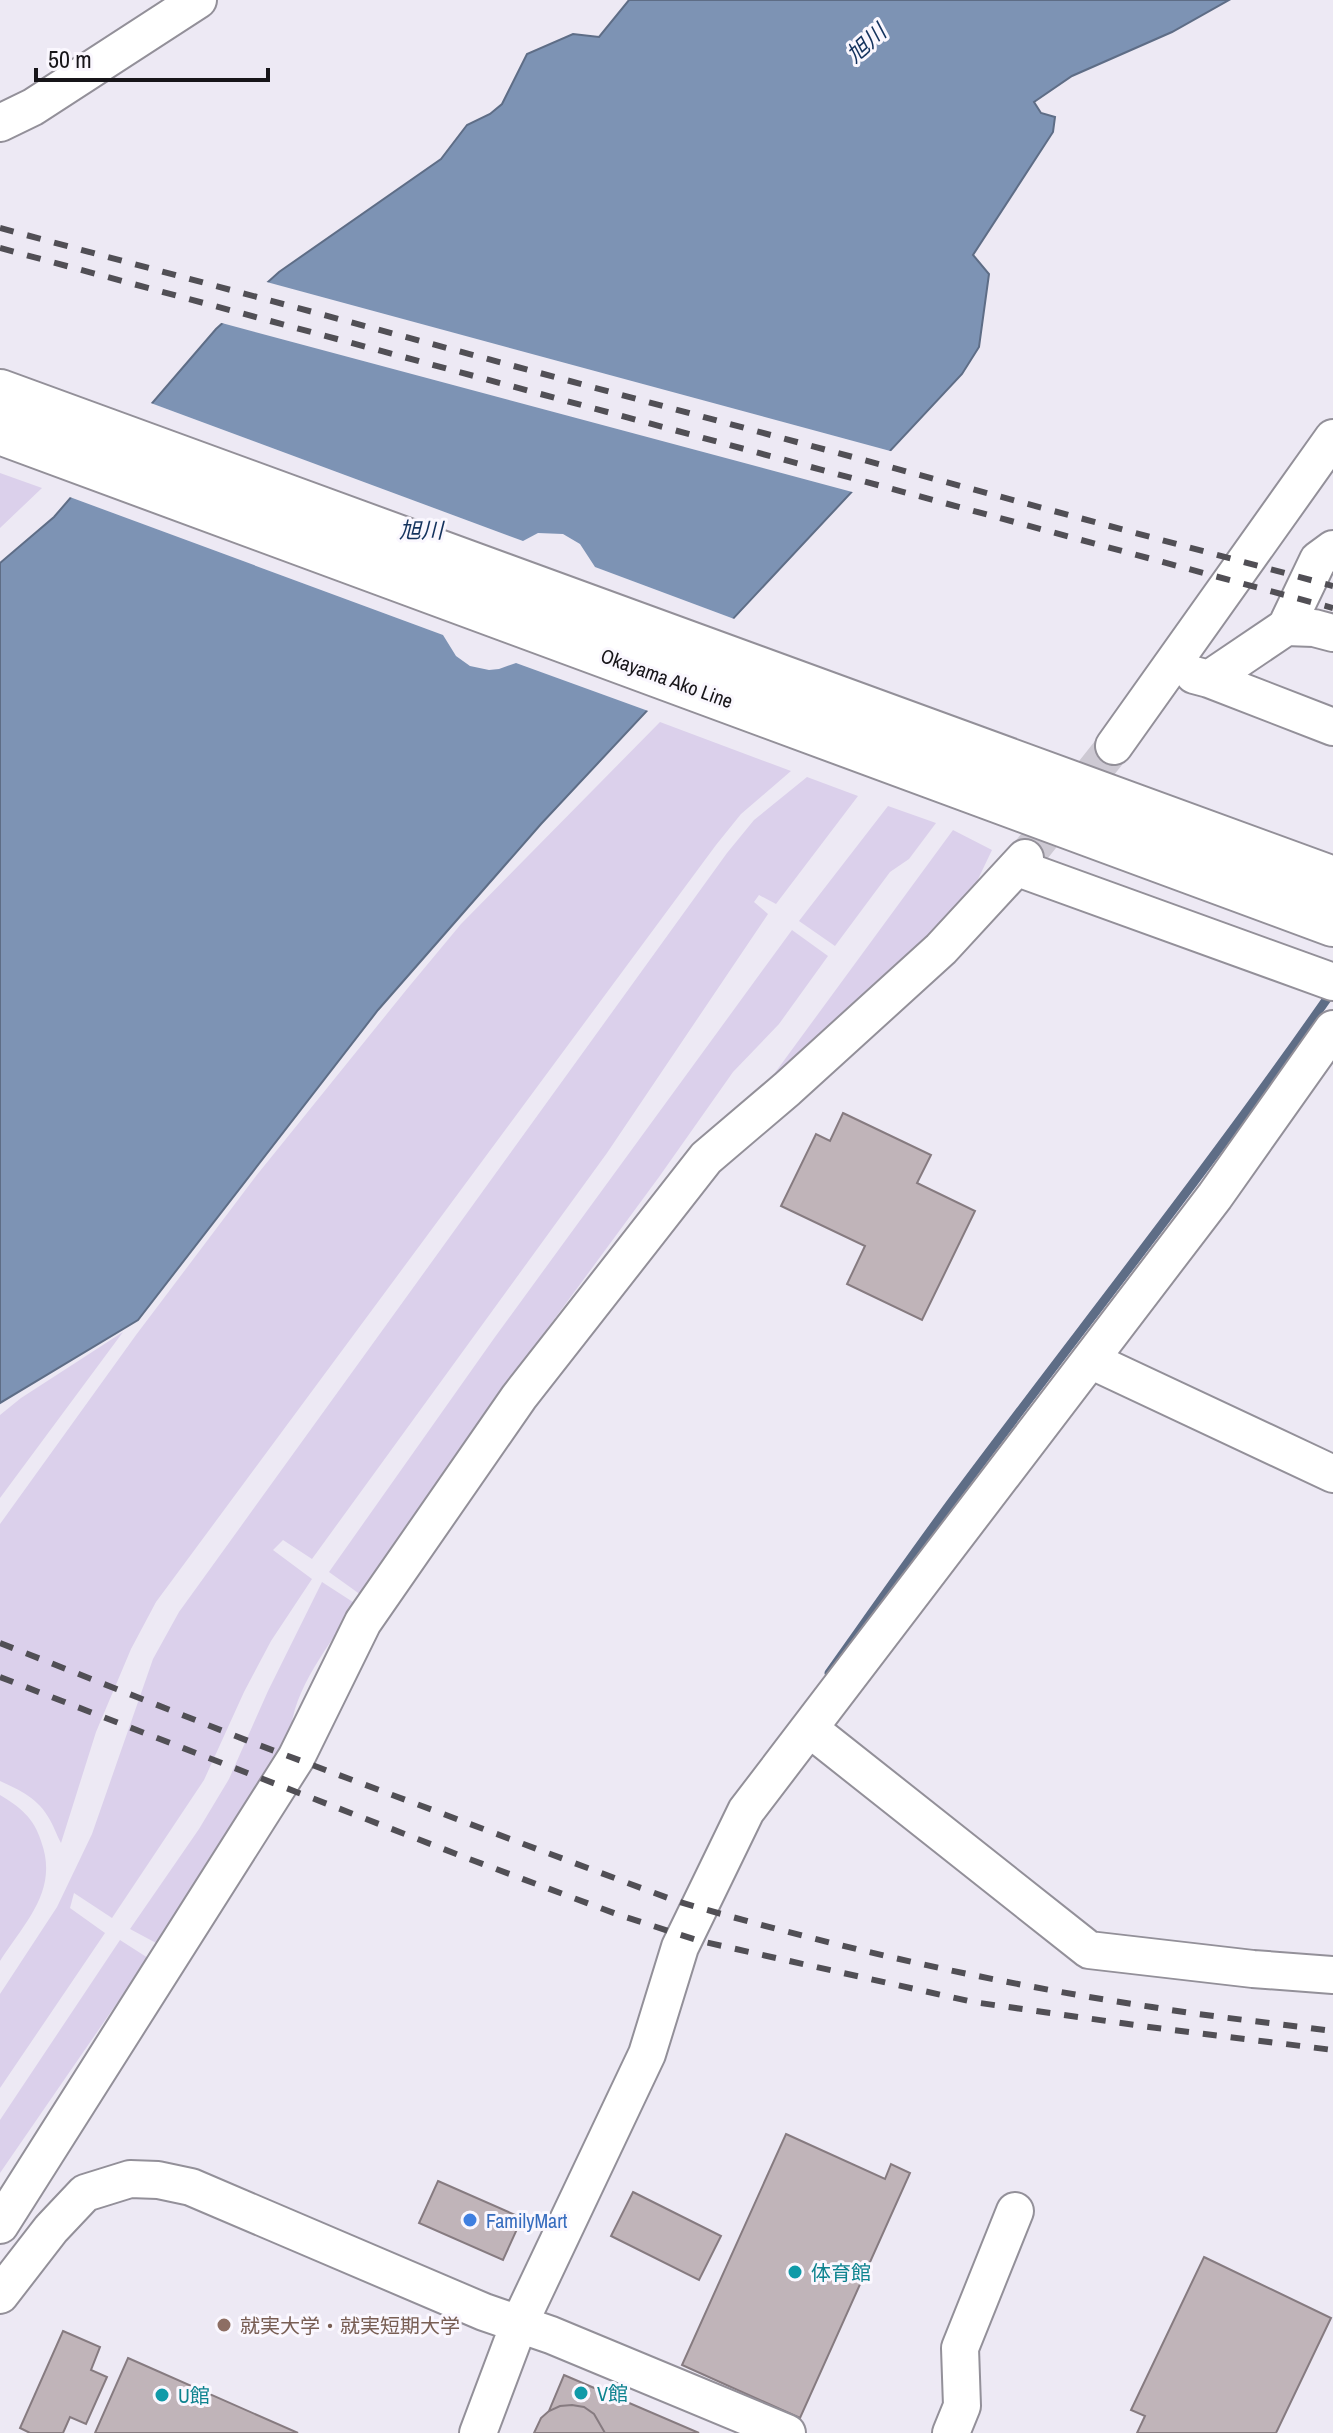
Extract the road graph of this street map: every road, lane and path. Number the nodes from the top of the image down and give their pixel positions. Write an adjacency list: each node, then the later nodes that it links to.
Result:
1 (198, 0): 2 (street)
2 (0, 123)
3 (0, 392): 13 (main road, Okayama Ako Line)
4 (0, 432): 13 (main road, Okayama Ako Line)
5 (1333, 438): 9 (street)
6 (1333, 549): 7 (street)
7 (1286, 627): 8 (street); 10 (street)
8 (1333, 633)
9 (1169, 669): 10 (street); 12 (street)
10 (1209, 679): 11 (street)
11 (1333, 727)
12 (1114, 746)
13 (950, 761): 14 (main road, Okayama Ako Line); 15 (main road, Okayama Ako Line)
14 (1333, 879)
15 (1332, 923)
16 (1329, 980): 23 (street)
17 (1333, 1029): 18 (street)
18 (1090, 1360): 19 (street); 20 (street)
19 (1333, 1474)
20 (810, 1729): 21 (street); 25 (street)
21 (1333, 1975)
22 (1015, 2211): 28 (street)
23 (0, 2225)
24 (0, 2295): 25 (street)
25 (519, 2324): 26 (street); 27 (street)
26 (478, 2433)
27 (787, 2433)
28 (951, 2433)

